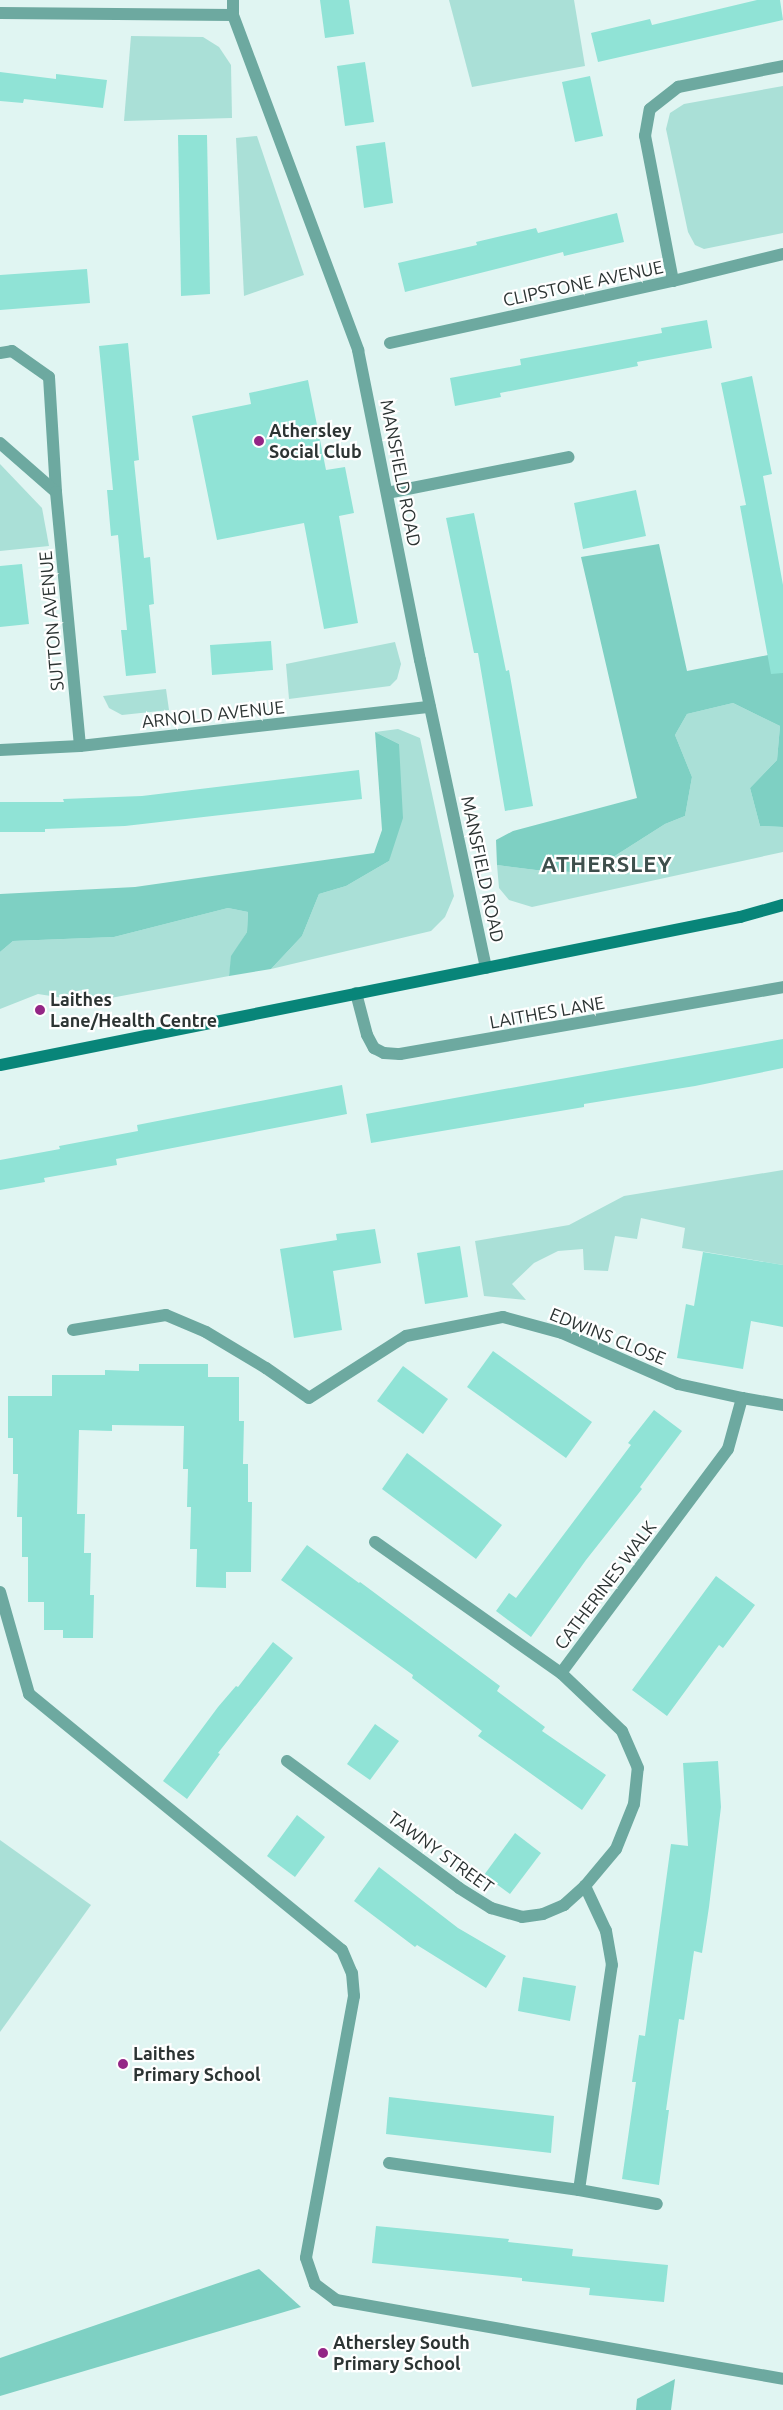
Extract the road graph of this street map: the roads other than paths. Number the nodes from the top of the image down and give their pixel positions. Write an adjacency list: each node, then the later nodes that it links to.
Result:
1 (233, 0): 3 (street, MANSFIELD ROAD)
2 (0, 13): 3 (street)
3 (233, 15): 12 (street, MANSFIELD ROAD)
4 (783, 66): 6 (street)
5 (783, 254): 6 (street, CLIPSTONE AVENUE)
6 (673, 281): 7 (street, CLIPSTONE AVENUE)
7 (390, 343)
8 (0, 353): 11 (street, SUTTON AVENUE)
9 (0, 443): 11 (street)
10 (568, 457): 12 (street)
11 (56, 492): 14 (street, SUTTON AVENUE)
12 (387, 493): 13 (street, MANSFIELD ROAD)
13 (430, 707): 14 (street, ARNOLD AVENUE); 17 (street, MANSFIELD ROAD)
14 (80, 746): 15 (street, ARNOLD AVENUE)
15 (0, 750)
16 (783, 905): 17 (main road)
17 (486, 968): 19 (main road)
18 (783, 987): 19 (street, LAITHES LANE)
19 (356, 993): 20 (main road)
20 (0, 1065)
21 (73, 1330): 22 (street, EDWINS CLOSE)
22 (742, 1398): 23 (street, EDWINS CLOSE); 26 (street, CATHERINES WALK)
23 (783, 1405)
24 (375, 1542): 26 (street, CATHERINES WALK)
25 (0, 1592): 32 (street)
26 (561, 1673): 28 (street, TAWNY STREET)
27 (287, 1761): 28 (street, TAWNY STREET)
28 (585, 1886): 30 (street)
29 (389, 2163): 30 (street)
30 (579, 2190): 31 (street)
31 (657, 2204)
32 (783, 2379)

